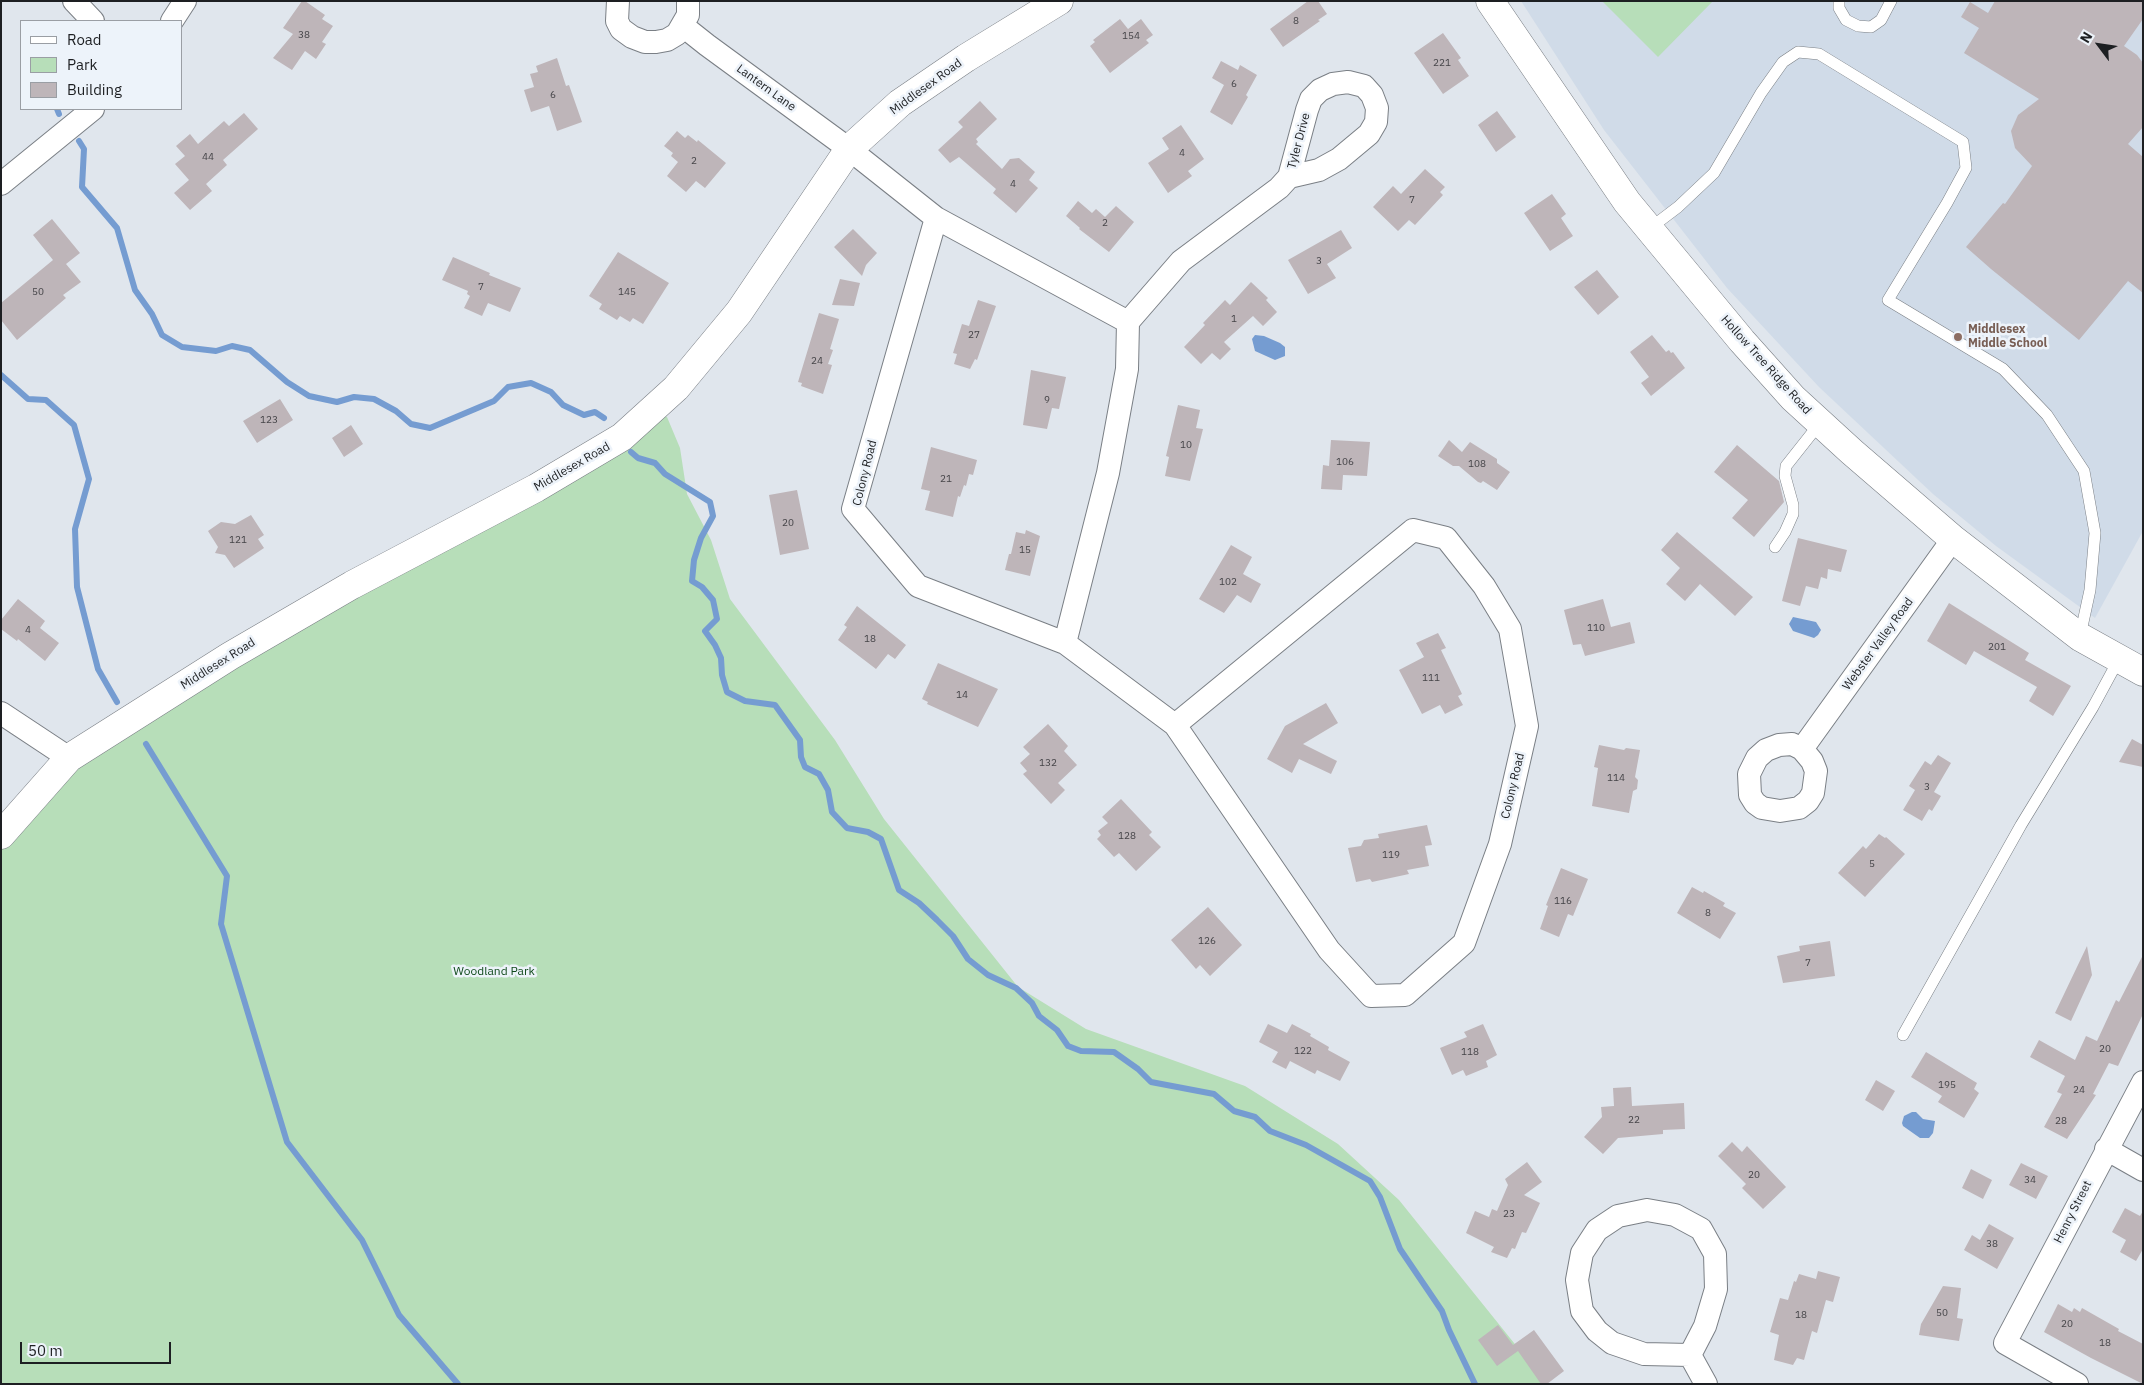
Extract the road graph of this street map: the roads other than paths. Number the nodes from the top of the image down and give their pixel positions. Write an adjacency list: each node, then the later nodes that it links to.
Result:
1 (74, 1): 9 (street)
2 (185, 1): 10 (street)
3 (618, 1): 11 (street)
4 (688, 1): 11 (street)
5 (1059, 1): 13 (street, Middlesex Road)
6 (1490, 1): 17 (street, Hollow Tree Ridge Road)
7 (1839, 1): 8 (lane)
8 (1891, 1)
9 (92, 20)
10 (173, 20)
11 (683, 26): 13 (street, Lantern Lane)
12 (92, 110): 15 (street)
13 (849, 150): 16 (street); 29 (street, Middlesex Road)
14 (1289, 177): 14 (street, Tyler Drive); 18 (street, Tyler Drive)
15 (1, 184)
16 (936, 218): 18 (street); 23 (street, Colony Road)
17 (1649, 229): 19 (street, Hollow Tree Ridge Road); 22 (lane)
18 (1128, 322): 23 (street)
19 (1820, 423): 20 (street, Hollow Tree Ridge Road); 21 (lane)
20 (1954, 539): 22 (street, Hollow Tree Ridge Road); 28 (street, Webster Valley Road)
21 (1775, 547)
22 (2080, 637): 24 (street, Hollow Tree Ridge Road)
23 (1065, 643): 27 (street, Colony Road)
24 (2119, 659): 25 (street, Hollow Tree Ridge Road); 31 (lane)
25 (2143, 672)
26 (1, 714): 29 (street)
27 (1175, 725): 27 (street, Colony Road)
28 (1802, 749)
29 (69, 758): 30 (street, Middlesex Road)
30 (1, 835)
31 (1903, 1035)
32 (2143, 1082): 33 (street, Henry Street)
33 (2106, 1149): 34 (street); 37 (street, Henry Street)
34 (2143, 1170)
35 (1690, 1355): 35 (street); 36 (street)
36 (1706, 1384)
37 (2077, 1384)

